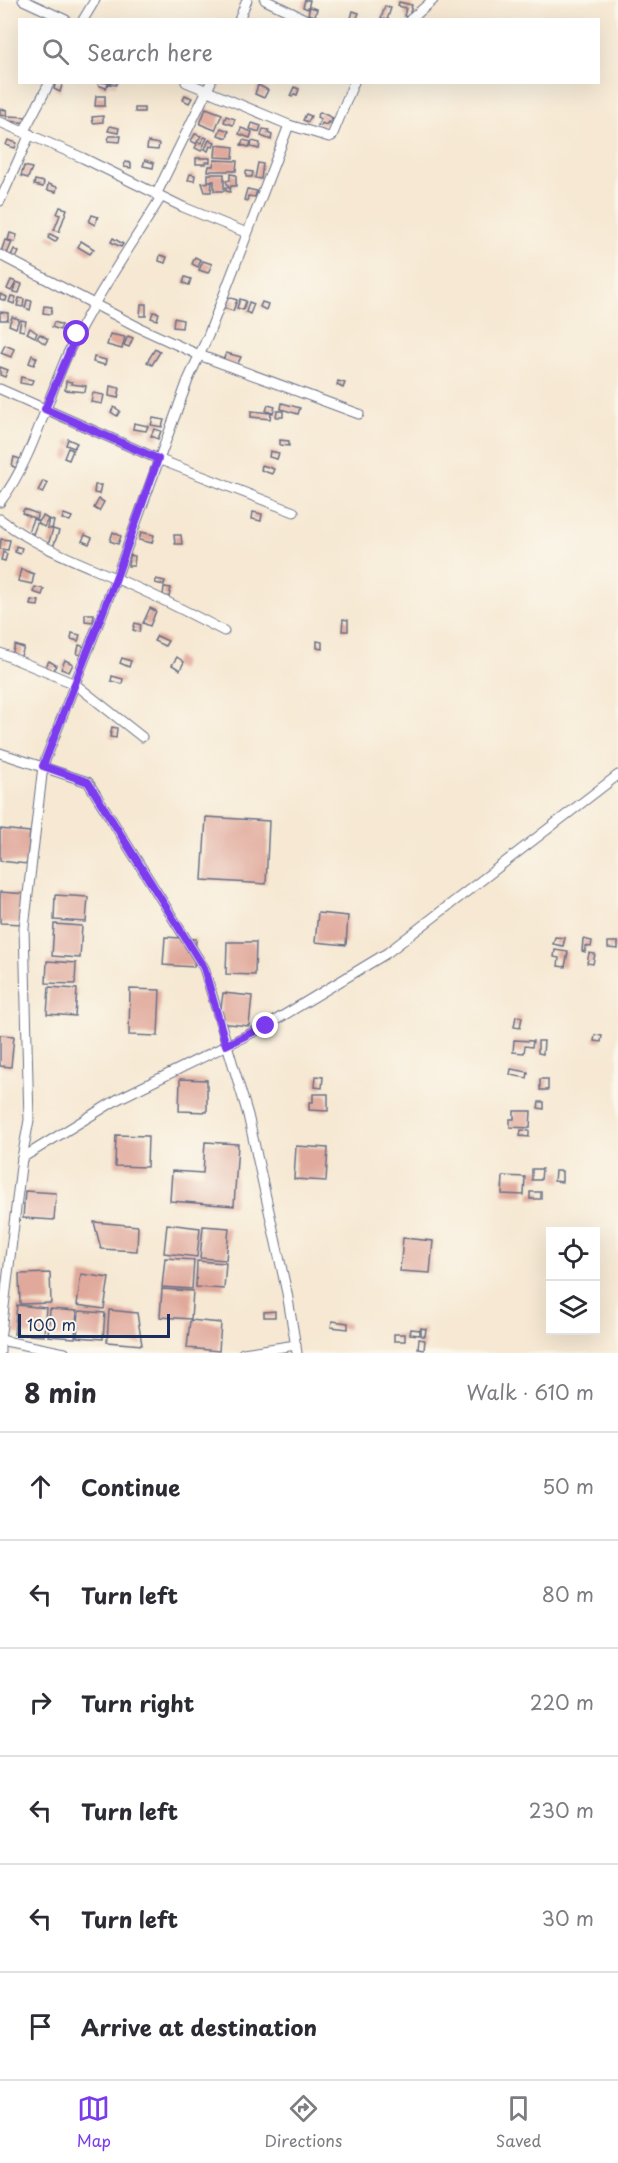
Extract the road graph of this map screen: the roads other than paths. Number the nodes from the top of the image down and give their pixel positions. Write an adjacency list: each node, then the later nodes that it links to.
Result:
1 (22, 0): 6 (street)
2 (95, 0): 7 (street)
3 (247, 0): 8 (street)
4 (265, 0): 9 (street)
5 (433, 0): 10 (street)
6 (62, 18)
7 (84, 18)
8 (240, 18)
9 (303, 18)
10 (412, 18)
11 (49, 84): 16 (street)
12 (353, 84): 15 (street)
13 (209, 87): 15 (street); 17 (street)
14 (0, 122): 16 (street)
15 (289, 125): 19 (street)
16 (27, 132): 17 (street); 18 (street)
17 (159, 196): 19 (street); 21 (street)
18 (0, 201)
19 (247, 233): 22 (street)
20 (0, 255): 21 (street)
21 (93, 304): 22 (street); 24 (street)
22 (199, 355): 25 (street); 26 (street)
23 (0, 389): 24 (street)
24 (45, 409): 26 (street); 27 (street)
25 (359, 414)
26 (158, 459): 28 (street); 30 (street)
27 (0, 502)
28 (294, 512)
29 (0, 519): 30 (street)
30 (116, 578): 31 (street); 33 (street)
31 (224, 631)
32 (0, 653): 33 (street)
33 (75, 684): 34 (street); 36 (street)
34 (142, 737)
35 (0, 753): 36 (street)
36 (43, 766): 38 (street); 39 (street)
37 (618, 775): 38 (street)
38 (226, 1045): 39 (street); 41 (street)
39 (22, 1158): 40 (street)
40 (0, 1340): 42 (street); 43 (street)
41 (297, 1349): 44 (street)
42 (0, 1353)
43 (65, 1353)
44 (243, 1353)

